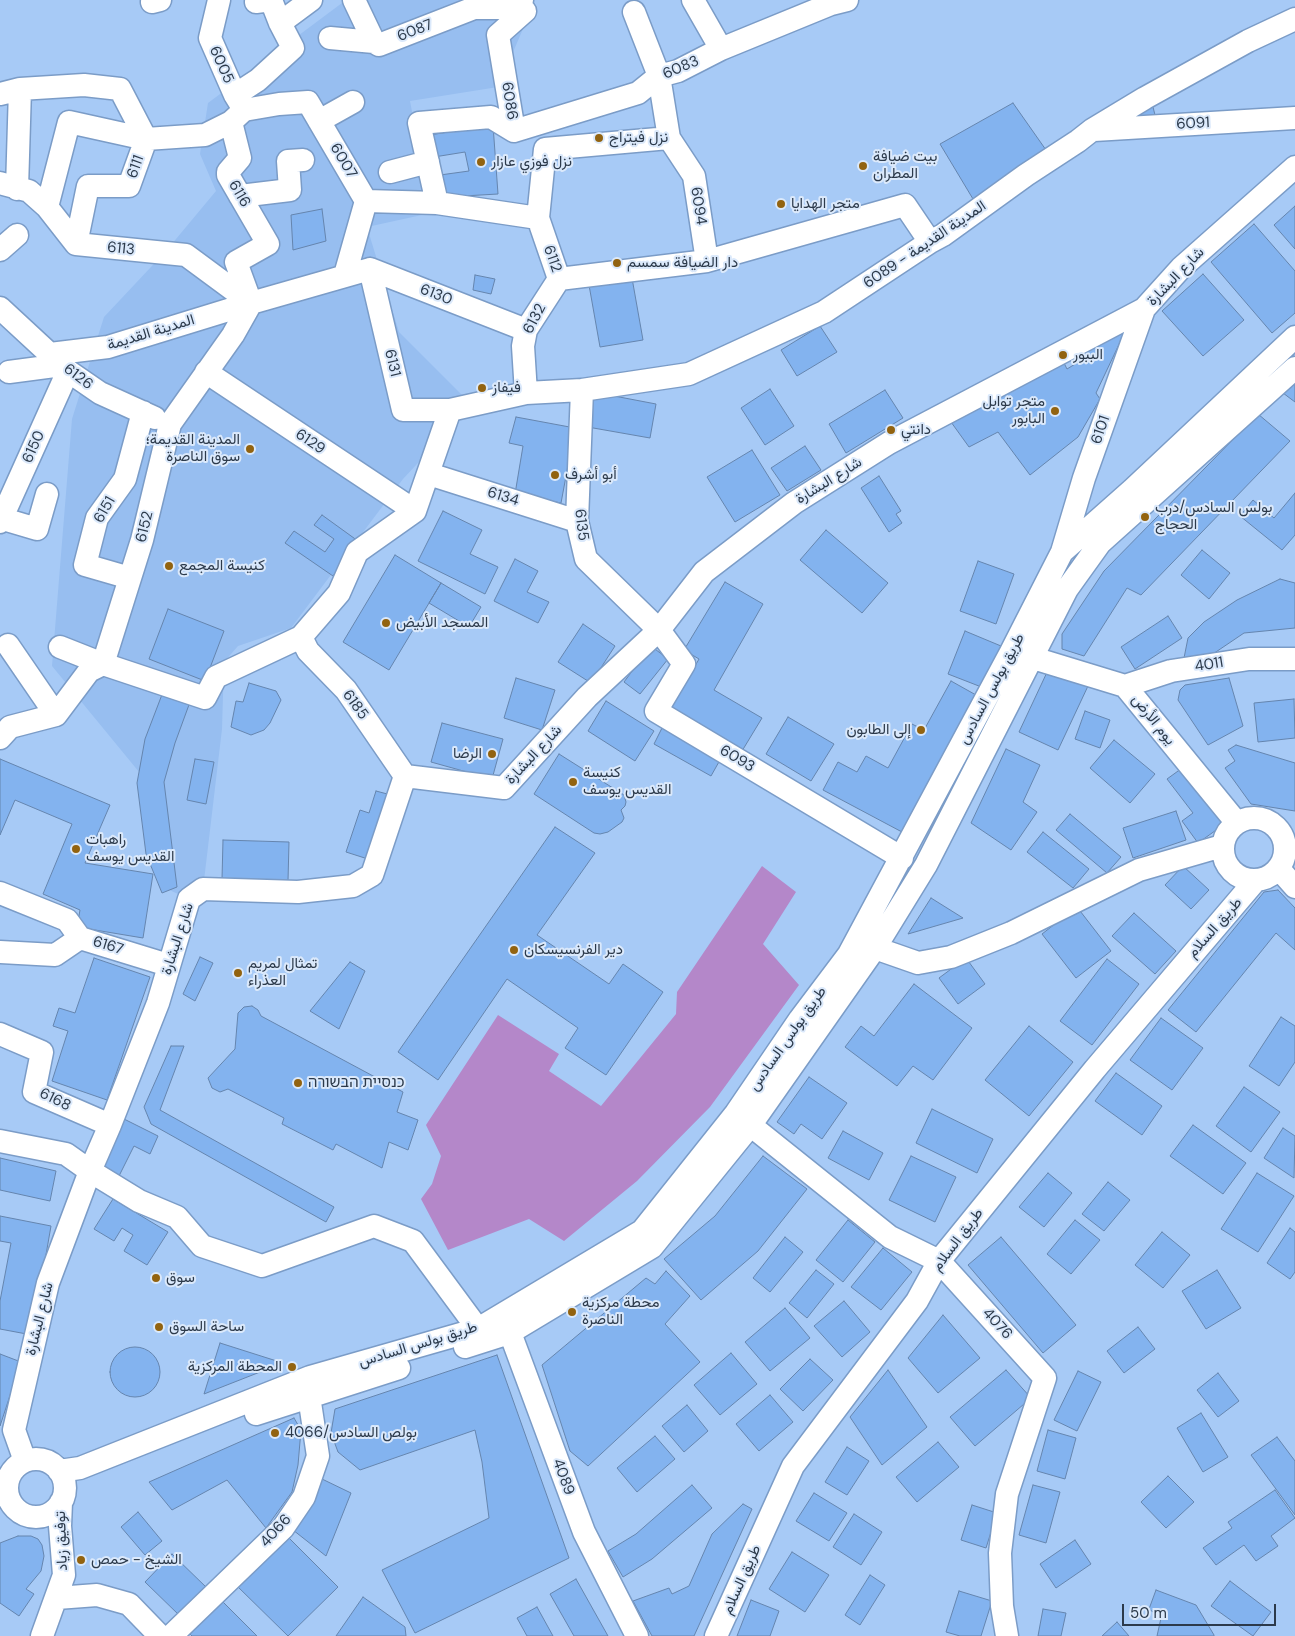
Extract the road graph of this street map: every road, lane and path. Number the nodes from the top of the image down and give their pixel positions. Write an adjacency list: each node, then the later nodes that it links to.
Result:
1 (219, 0): 20 (street, 6005)
2 (311, 0): 11 (street)
3 (354, 0): 13 (street)
4 (693, 0): 14 (street)
5 (847, 0): 14 (street, 6083)
6 (256, 2): 11 (street)
7 (520, 4): 8 (street, 6087); 24 (street, 6086)
8 (454, 8): 13 (street, 6087)
9 (634, 12): 15 (street, 6094)
10 (1295, 19): 23 (street, المدينة القديمة - 6089)
11 (280, 23): 16 (street)
12 (330, 38): 13 (street, 6087)
13 (374, 42)
14 (721, 49): 15 (street, 6083)
15 (659, 76): 24 (street, 6083); 25 (street, 6094)
16 (258, 80): 19 (street); 20 (street)
17 (10, 91): 26 (street); 31 (street)
18 (353, 102): 22 (street)
19 (279, 104): 20 (street, 6007); 22 (street, 6007)
20 (237, 109): 26 (street); 32 (street, 6116)
21 (1295, 118): 23 (street, 6091)
22 (319, 121): 33 (street, 6007)
23 (1092, 130): 38 (street, المدينة القديمة - 6089)
24 (514, 131): 28 (street, 6086)
25 (669, 138): 36 (street); 41 (street, 6094)
26 (146, 139): 35 (street); 39 (street, 6111)
27 (303, 160): 32 (street)
28 (428, 162): 30 (street); 34 (street, 6086)
29 (1295, 168): 47 (street, شارع البشارة)
30 (390, 172)
31 (9, 186): 35 (street)
32 (240, 196): 45 (street, 6116)
33 (366, 201): 34 (street); 43 (street)
34 (437, 203): 36 (street)
35 (47, 207): 39 (street)
36 (538, 218): 44 (street, 6112)
37 (17, 235): 40 (street)
38 (930, 242): 41 (street, 6112); 54 (street, المدينة القديمة - 6089)
39 (76, 244): 45 (street, 6113)
40 (0, 250)
41 (707, 261): 44 (street, 6112)
42 (370, 269): 43 (street); 48 (street, 6130); 56 (street, 6131)
43 (345, 275): 45 (street)
44 (559, 279): 48 (street, 6132)
45 (251, 302): 50 (street, المدينة القديمة); 53 (street, 6152)
46 (0, 308): 50 (street, 6126)
47 (1144, 309): 64 (street, 6101); 66 (street, شارع البشارة)
48 (526, 330): 55 (street, 6132)
49 (1295, 337): 64 (street, طريق بولس السادس)
50 (60, 364): 52 (street, المدينة القديمة); 57 (street, 6126); 62 (street, 6150)
51 (1295, 368): 71 (street, طريق بولس السادس)
52 (9, 372)
53 (206, 372): 58 (street, 6152); 61 (street, 6129)
54 (582, 390): 55 (street, المدينة القديمة - 6089); 63 (street, 6135)
55 (526, 393): 56 (street, المدينة القديمة - 6089)
56 (450, 410): 59 (street)
57 (142, 412): 58 (street, 6126); 65 (street, 6151)
58 (170, 424): 65 (street, 6152)
59 (429, 474): 61 (street); 63 (street, 6134)
60 (47, 494): 62 (street)
61 (414, 511): 67 (street)
62 (0, 520)
63 (577, 520): 66 (street, 6135)
64 (1062, 552): 70 (street, طريق بولس السادس)
65 (130, 578): 73 (street, 6152)
66 (659, 630): 77 (street, شارع البشارة); 81 (street, 6093)
67 (301, 637): 73 (street); 77 (street, 6185)
68 (8, 645): 75 (street)
69 (60, 647): 73 (street)
70 (1012, 652): 71 (street, يوم الأرض); 81 (street, طريق بولس السادس)
71 (1033, 657): 74 (street, يوم الأرض); 87 (street, طريق بولس السادس)
72 (1295, 660): 74 (street, 4011)
73 (103, 664): 75 (street)
74 (1125, 686): 78 (street, يوم الأرض)
75 (56, 715): 76 (street)
76 (4, 729)
77 (405, 776): 90 (street, شارع البشارة)
78 (1237, 823): 79 (street); 80 (street)
79 (1290, 843): 82 (street)
80 (1222, 846): 83 (street); 87 (street)
81 (902, 858): 89 (street, طريق بولس السادس)
82 (1279, 869): 83 (street); 84 (street)
83 (1256, 881): 96 (street, طريق السلام)
84 (1295, 886)
85 (0, 894): 86 (street, 6167)
86 (80, 938): 88 (street); 90 (street, 6167)
87 (875, 948): 89 (street); 92 (street, طريق بولس السادس)
88 (0, 952)
89 (849, 954): 92 (street, طريق بولس السادس)
90 (168, 965): 93 (street, شارع البشارة)
91 (0, 1034): 93 (street, 6168)
92 (743, 1120): 96 (street, 4076); 97 (street, طريق بولس السادس)
93 (110, 1125): 95 (street, شارع البشارة)
94 (0, 1141): 95 (street)
95 (90, 1171): 98 (street); 100 (street, شارع البشارة)
96 (939, 1261): 110 (street, طريق السلام); 111 (street, 4076)
97 (507, 1323): 98 (street, طريق بولس السادس); 99 (street, طريق بولس السادس); 109 (street, 4089)
98 (478, 1330): 101 (street, طريق بولس السادس)
99 (309, 1396): 101 (street, طريق بولس السادس); 108 (street, 4066)
100 (25, 1461): 101 (street); 102 (street)
101 (62, 1486): 103 (street); 104 (street, توفيق زياد)
102 (5, 1498): 103 (street)
103 (38, 1517): 105 (street, توفيق زياد)
104 (57, 1598): 106 (street, توفيق زياد); 107 (street)
105 (31, 1636)
106 (42, 1636)
107 (160, 1636)
108 (171, 1636)
109 (637, 1636)
110 (716, 1636)
111 (1007, 1636)

